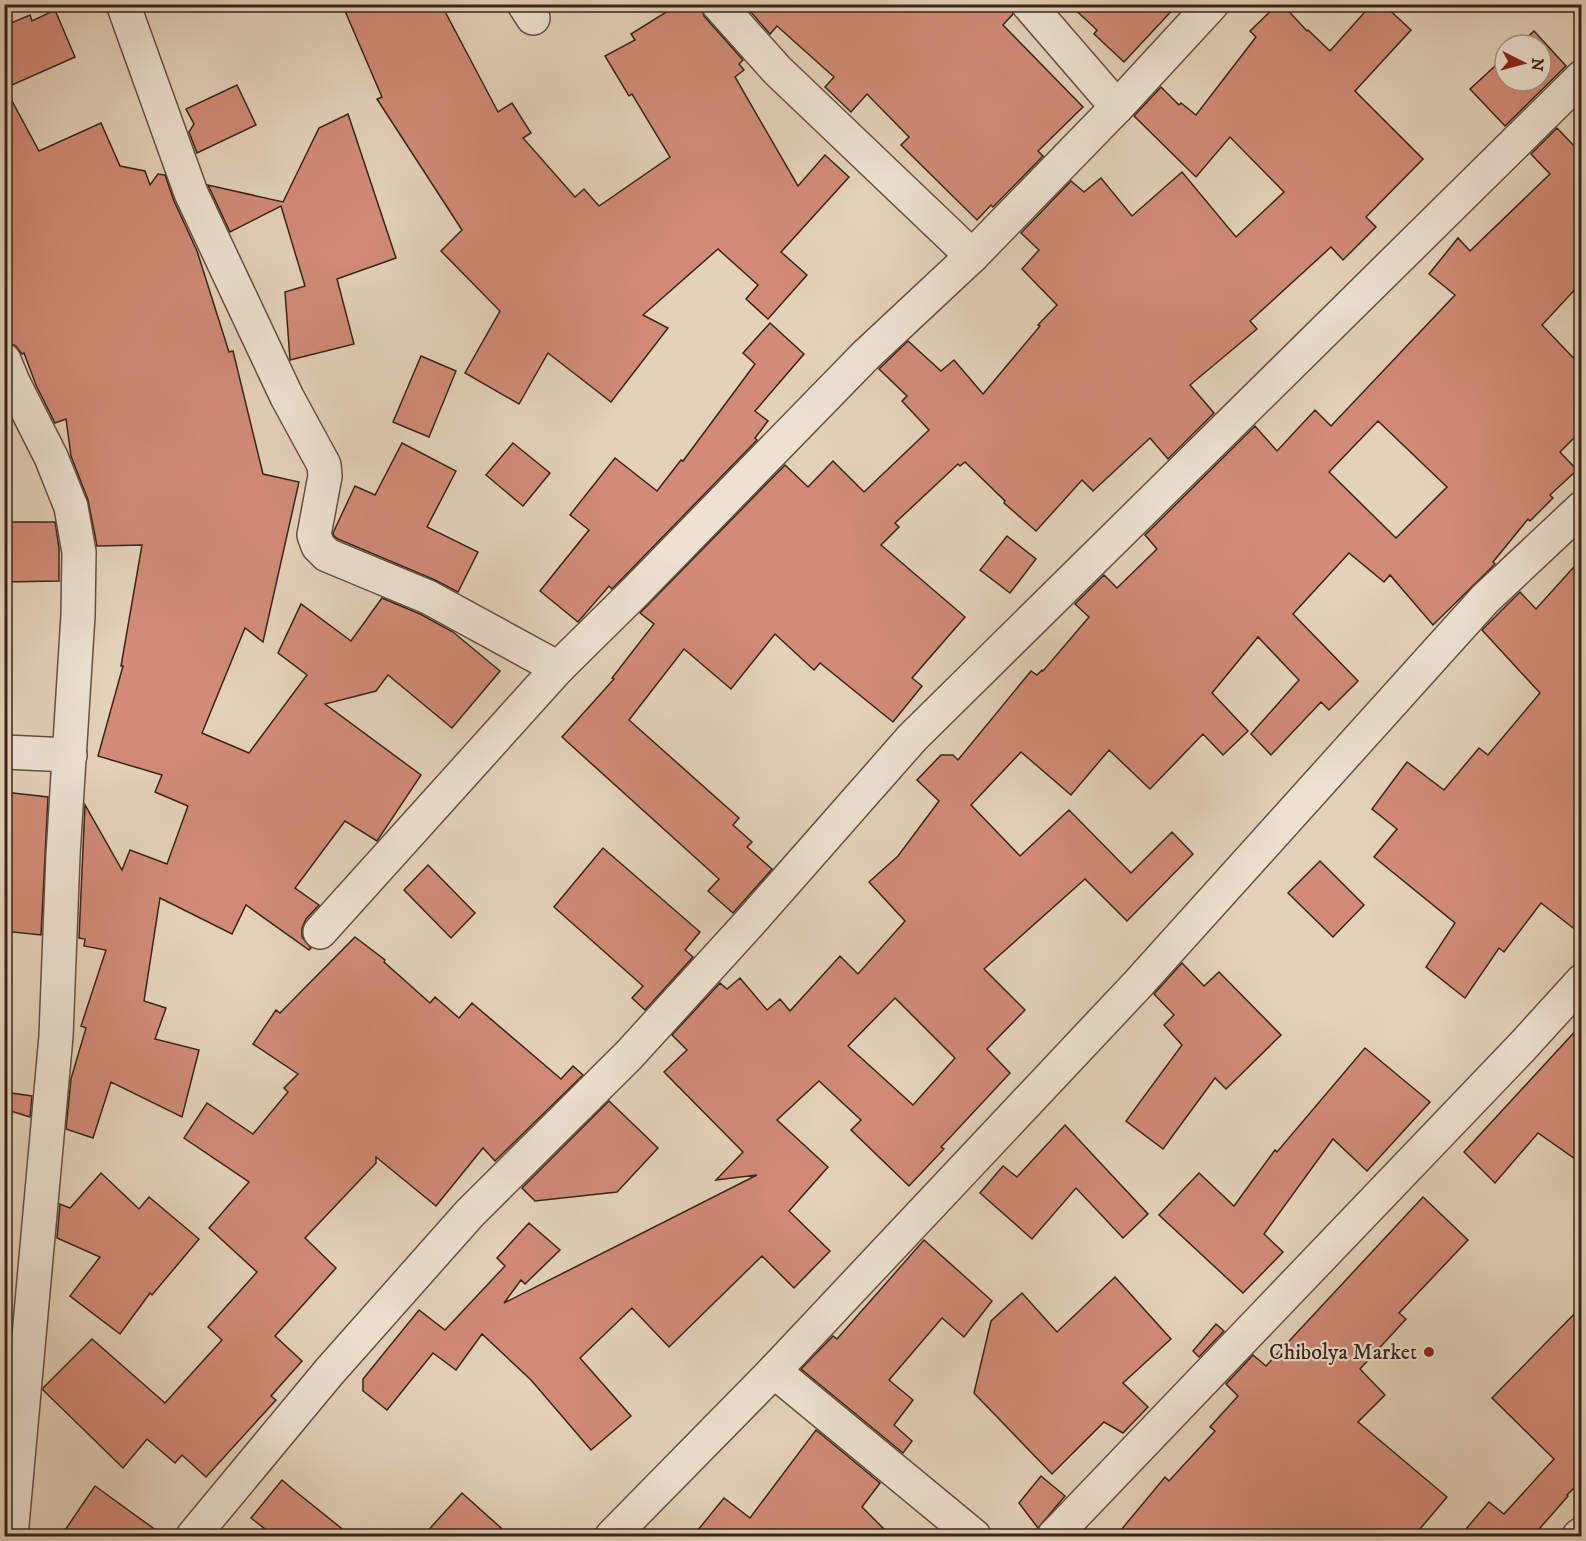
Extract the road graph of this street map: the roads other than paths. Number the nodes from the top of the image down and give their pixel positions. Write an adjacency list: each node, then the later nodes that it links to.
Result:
1 (123, 4): 10 (street)
2 (718, 4): 7 (street)
3 (1028, 4): 6 (street)
4 (1209, 6): 6 (street)
5 (1581, 77): 17 (street)
6 (1117, 106): 7 (street)
7 (972, 256): 10 (street)
8 (4, 360): 12 (street)
9 (1581, 508): 15 (street)
10 (558, 668): 13 (street)
11 (4, 752): 12 (street)
12 (70, 755): 16 (street)
13 (320, 932)
14 (1581, 981): 20 (street)
15 (774, 1371): 18 (street); 19 (street)
16 (12, 1536)
17 (193, 1536)
18 (612, 1536)
19 (974, 1536)
20 (1054, 1536)

